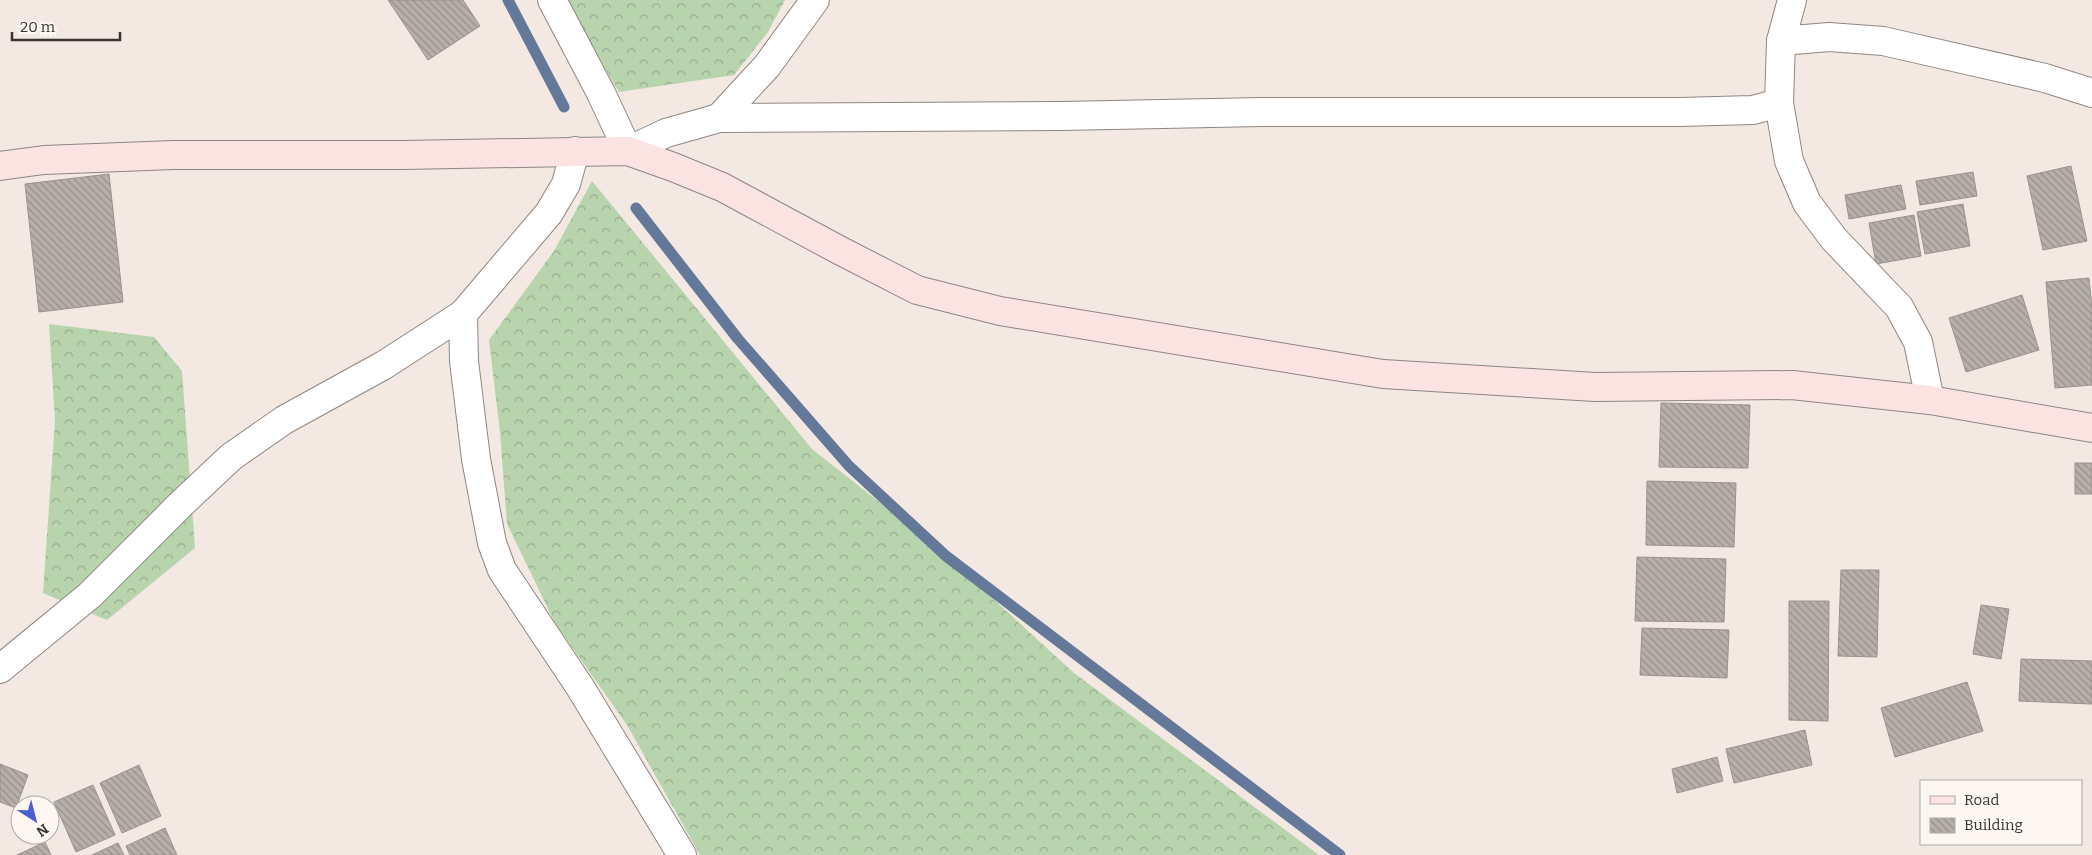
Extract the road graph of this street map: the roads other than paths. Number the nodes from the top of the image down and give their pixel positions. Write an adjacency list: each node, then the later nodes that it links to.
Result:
1 (552, 0): 9 (street)
2 (815, 0): 7 (street)
3 (1792, 0): 4 (street)
4 (1781, 41): 5 (street); 6 (street)
5 (2092, 93)
6 (1779, 103): 7 (street); 12 (street)
7 (719, 118): 9 (street)
8 (575, 151): 9 (street); 10 (street); 11 (street)
9 (628, 152): 12 (street)
10 (0, 166)
11 (464, 314): 14 (street); 15 (street)
12 (1930, 400): 13 (street)
13 (2092, 428)
14 (0, 669)
15 (682, 855)

